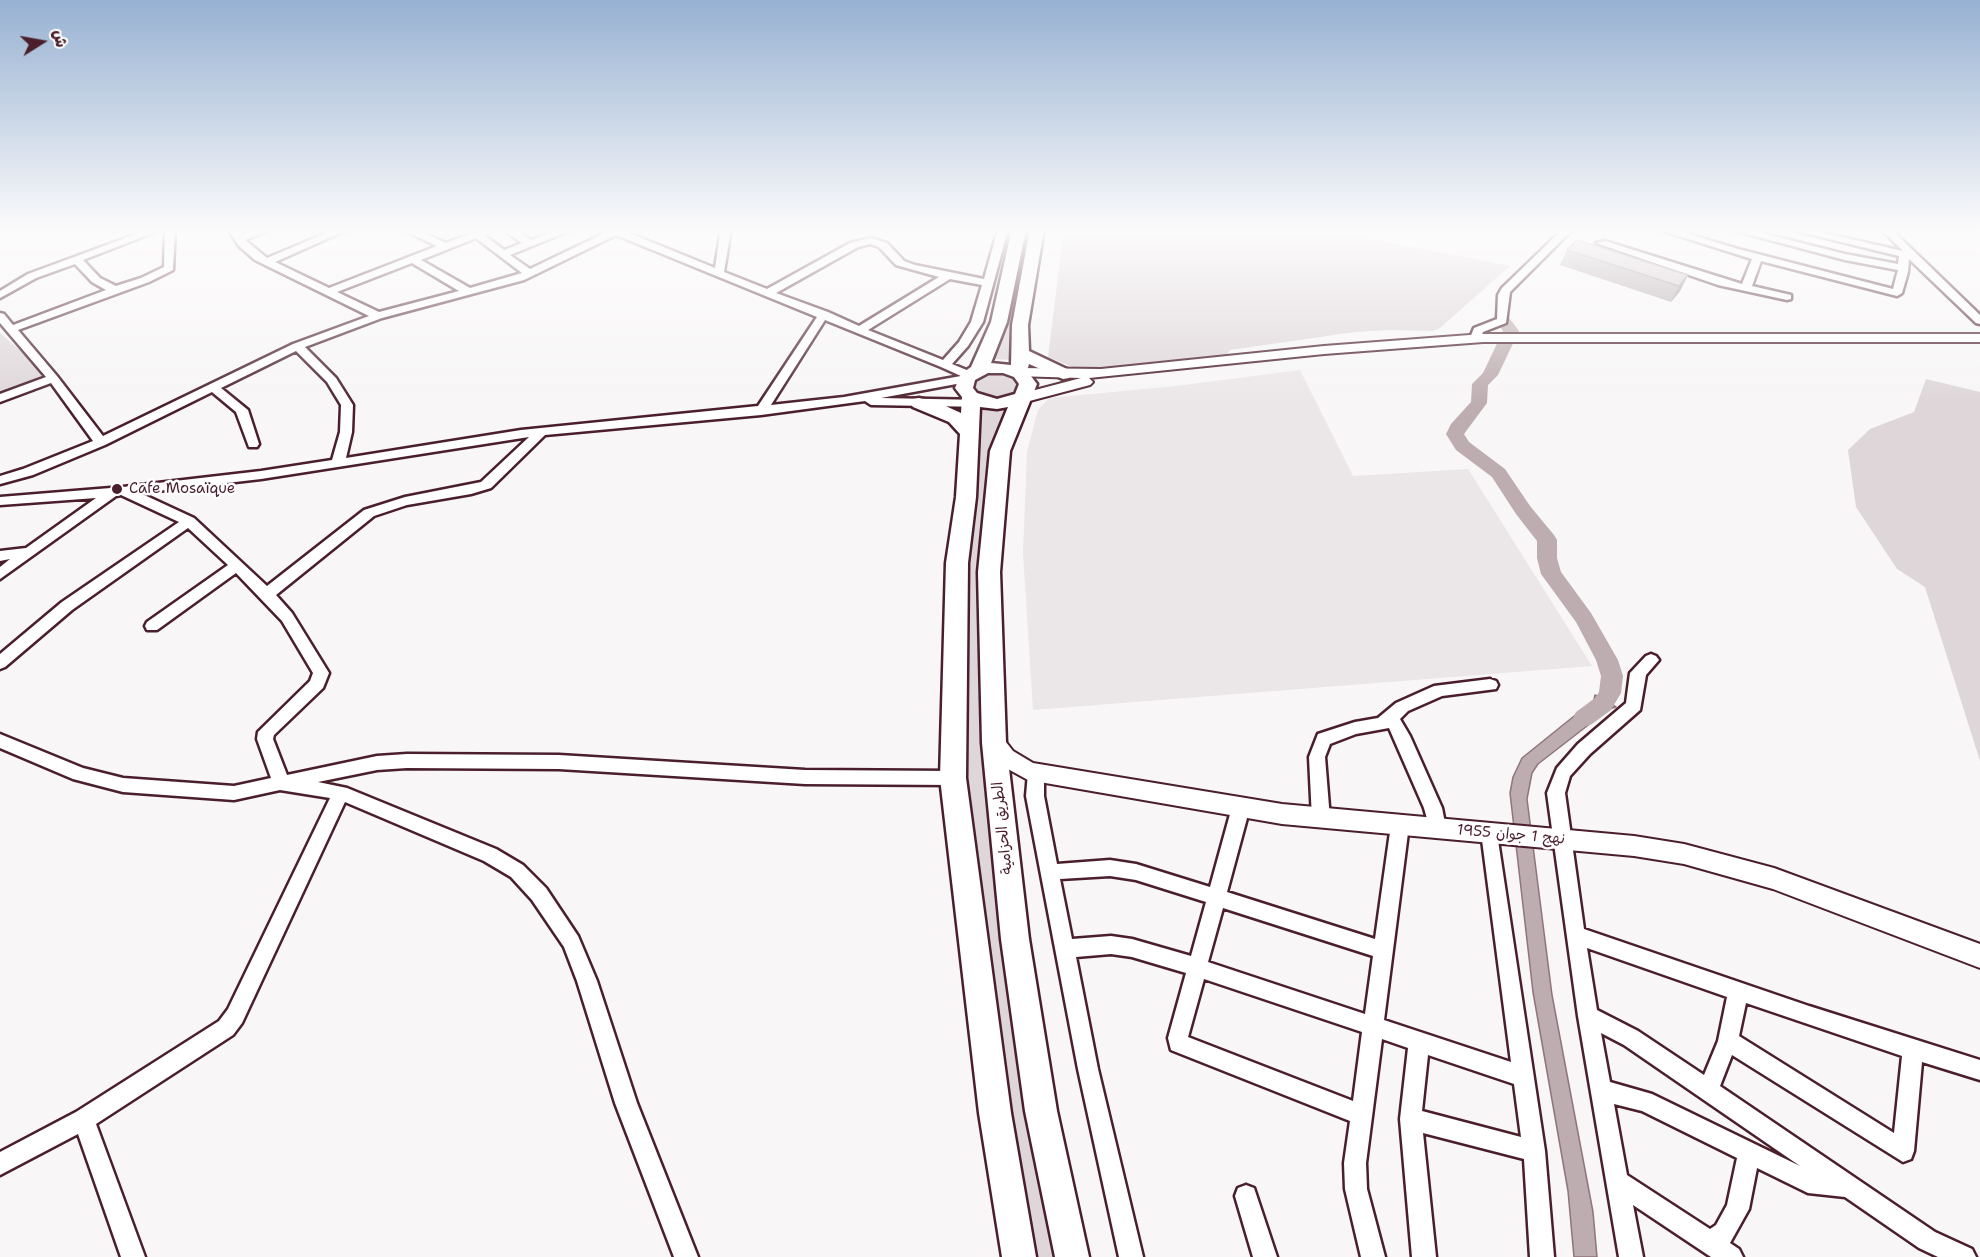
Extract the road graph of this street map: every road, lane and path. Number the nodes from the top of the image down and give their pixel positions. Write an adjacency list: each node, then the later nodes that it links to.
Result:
1 (111, 288): 19 (street)
2 (122, 288): 19 (street)
3 (319, 288): 20 (street)
4 (339, 288): 20 (street)
5 (461, 288): 22 (street)
6 (487, 288): 22 (street)
7 (757, 288): 21 (street)
8 (777, 288): 21 (street)
9 (932, 288): 32 (street)
10 (986, 288): 39 (street)
11 (1006, 288): 44 (highway)
12 (1027, 288): 37 (highway, الطريق الحزامية)
13 (1508, 288): 34 (street)
14 (1741, 288): 18 (street)
15 (1876, 288): 16 (street)
16 (1898, 288)
17 (1947, 288): 24 (street)
18 (1746, 289): 23 (street)
19 (115, 290): 31 (street)
20 (328, 292): 28 (street)
21 (769, 292): 26 (street)
22 (470, 293): 28 (street)
23 (1787, 297)
24 (1958, 298): 25 (street); 29 (street)
25 (1980, 314)
26 (824, 315): 32 (street); 48 (street)
27 (0, 316): 31 (street)
28 (378, 316): 36 (street)
29 (1980, 321)
30 (1980, 327): 33 (main road)
31 (12, 329): 41 (street)
32 (860, 330): 39 (street)
33 (1932, 337): 34 (main road); 35 (main road)
34 (1479, 338): 38 (main road)
35 (1980, 339)
36 (297, 346): 43 (street); 53 (street)
37 (1021, 354): 40 (highway); 42 (highway, الطريق الحزامية)
38 (1259, 358): 40 (main road); 42 (main road)
39 (945, 365): 44 (street)
40 (1063, 374): 42 (main road)
41 (53, 378): 45 (street); 51 (street)
42 (1020, 386): 44 (highway); 44 (highway); 68 (highway, الطريق الحزامية)
43 (213, 387): 51 (street); 52 (street)
44 (974, 388): 46 (street); 47 (street); 50 (highway)
45 (0, 398)
46 (844, 400): 47 (street); 48 (street)
47 (920, 403): 50 (highway)
48 (761, 411): 49 (street)
49 (540, 433): 53 (street); 61 (street)
50 (970, 434): 70 (highway)
51 (101, 442): 54 (street)
52 (253, 444)
53 (338, 463): 55 (street)
54 (2, 489): 55 (street)
55 (118, 492): 56 (street); 57 (street)
56 (189, 521): 59 (street); 64 (street)
57 (33, 552): 58 (street); 60 (street)
58 (0, 556)
59 (237, 565): 61 (street); 62 (street)
60 (0, 574)
61 (267, 594): 71 (street)
62 (152, 626)
63 (1651, 660): 79 (street)
64 (0, 663)
65 (1490, 685): 66 (street)
66 (1391, 718): 75 (street); 77 (street)
67 (0, 741): 71 (street)
68 (994, 743): 69 (main road); 72 (highway, الطريق الحزامية)
69 (1032, 772): 72 (main road); 74 (main road, نهج 1 جوان 1955); 80 (street)
70 (953, 778): 71 (street); 109 (highway)
71 (282, 784): 73 (street)
72 (998, 792): 110 (highway, الطريق الحزامية)
73 (341, 793): 99 (street); 108 (street)
74 (1241, 807): 75 (main road, نهج 1 جوان 1955); 81 (street)
75 (1321, 819): 76 (main road, نهج 1 جوان 1955)
76 (1400, 825): 77 (main road, نهج 1 جوان 1955); 84 (street)
77 (1437, 828): 78 (main road, نهج 1 جوان 1955)
78 (1500, 833): 79 (main road, نهج 1 جوان 1955); 94 (street)
79 (1561, 839): 82 (street); 85 (main road, نهج 1 جوان 1955)
80 (1051, 872): 81 (street); 83 (street)
81 (1217, 897): 84 (street); 86 (street)
82 (1576, 935): 87 (street); 88 (street)
83 (1065, 949): 86 (street); 111 (street)
84 (1383, 950): 89 (street)
85 (1980, 956)
86 (1198, 968): 89 (street); 97 (street)
87 (1738, 992): 90 (street); 92 (street)
88 (1588, 1016): 95 (street); 96 (street)
89 (1374, 1028): 91 (street); 97 (street)
90 (1728, 1041): 92 (street); 96 (street)
91 (1419, 1043): 94 (street); 98 (street)
92 (1913, 1050): 93 (street)
93 (1980, 1070)
94 (1522, 1076): 100 (street)
95 (1601, 1090): 101 (street); 103 (street)
96 (1708, 1090): 104 (street)
97 (1361, 1115): 113 (street)
98 (1411, 1119): 100 (street); 114 (street)
99 (84, 1120): 102 (street); 107 (street)
100 (1534, 1151): 115 (street)
101 (1749, 1153): 104 (street); 106 (street)
102 (0, 1164)
103 (1617, 1181): 106 (street); 116 (street)
104 (1849, 1187): 118 (street)
105 (1246, 1196): 112 (street)
106 (1711, 1244): 117 (street)
107 (133, 1257)
108 (686, 1257)
109 (1019, 1257)
110 (1072, 1257)
111 (1131, 1257)
112 (1265, 1257)
113 (1373, 1257)
114 (1424, 1257)
115 (1542, 1257)
116 (1631, 1257)
117 (1731, 1257)
118 (1964, 1257)

